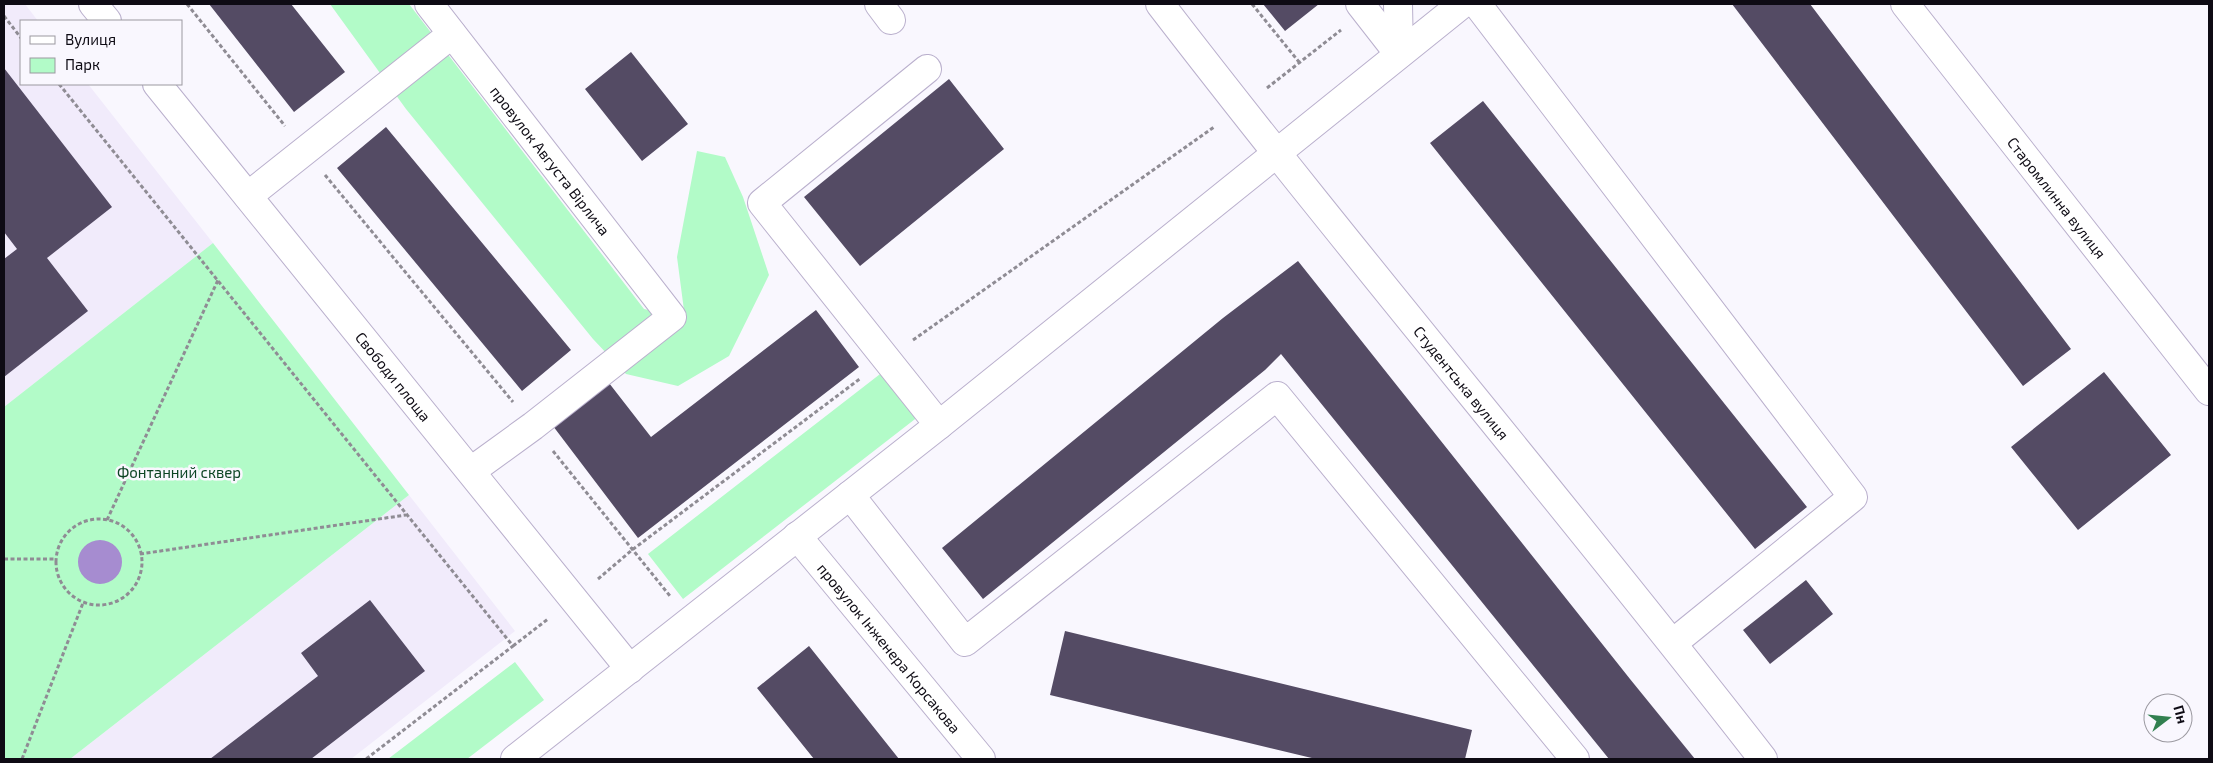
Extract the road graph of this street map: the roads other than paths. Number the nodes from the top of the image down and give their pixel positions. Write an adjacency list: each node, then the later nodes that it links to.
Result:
1 (93, 4): 9 (street)
2 (429, 4): 10 (street, провулок Августа Вірлича)
3 (1160, 4): 14 (street, Студентська вулиця)
4 (1398, 4): 11 (street)
5 (1462, 4): 11 (street)
6 (1477, 4): 21 (street)
7 (1905, 4): 16 (street, Старомлинна вулиця)
8 (1363, 7): 11 (street)
9 (106, 20)
10 (452, 34): 15 (street); 18 (street, провулок Августа Вірлича)
11 (1398, 54): 14 (street)
12 (927, 69): 17 (street)
13 (158, 85): 15 (street, Свободи площа)
14 (1277, 153): 17 (street); 21 (street, Студентська вулиця)
15 (248, 196): 18 (street, Свободи площа)
16 (2209, 391)
17 (939, 425): 19 (street)
18 (471, 471): 22 (street, Свободи площа)
19 (850, 495): 20 (street); 25 (street)
20 (797, 536): 22 (street); 24 (street, провулок Інженера Корсакова)
21 (1673, 642): 26 (street, Студентська вулиця)
22 (630, 669): 23 (street)
23 (515, 759)
24 (981, 759)
25 (1575, 759)
26 (1764, 759)

